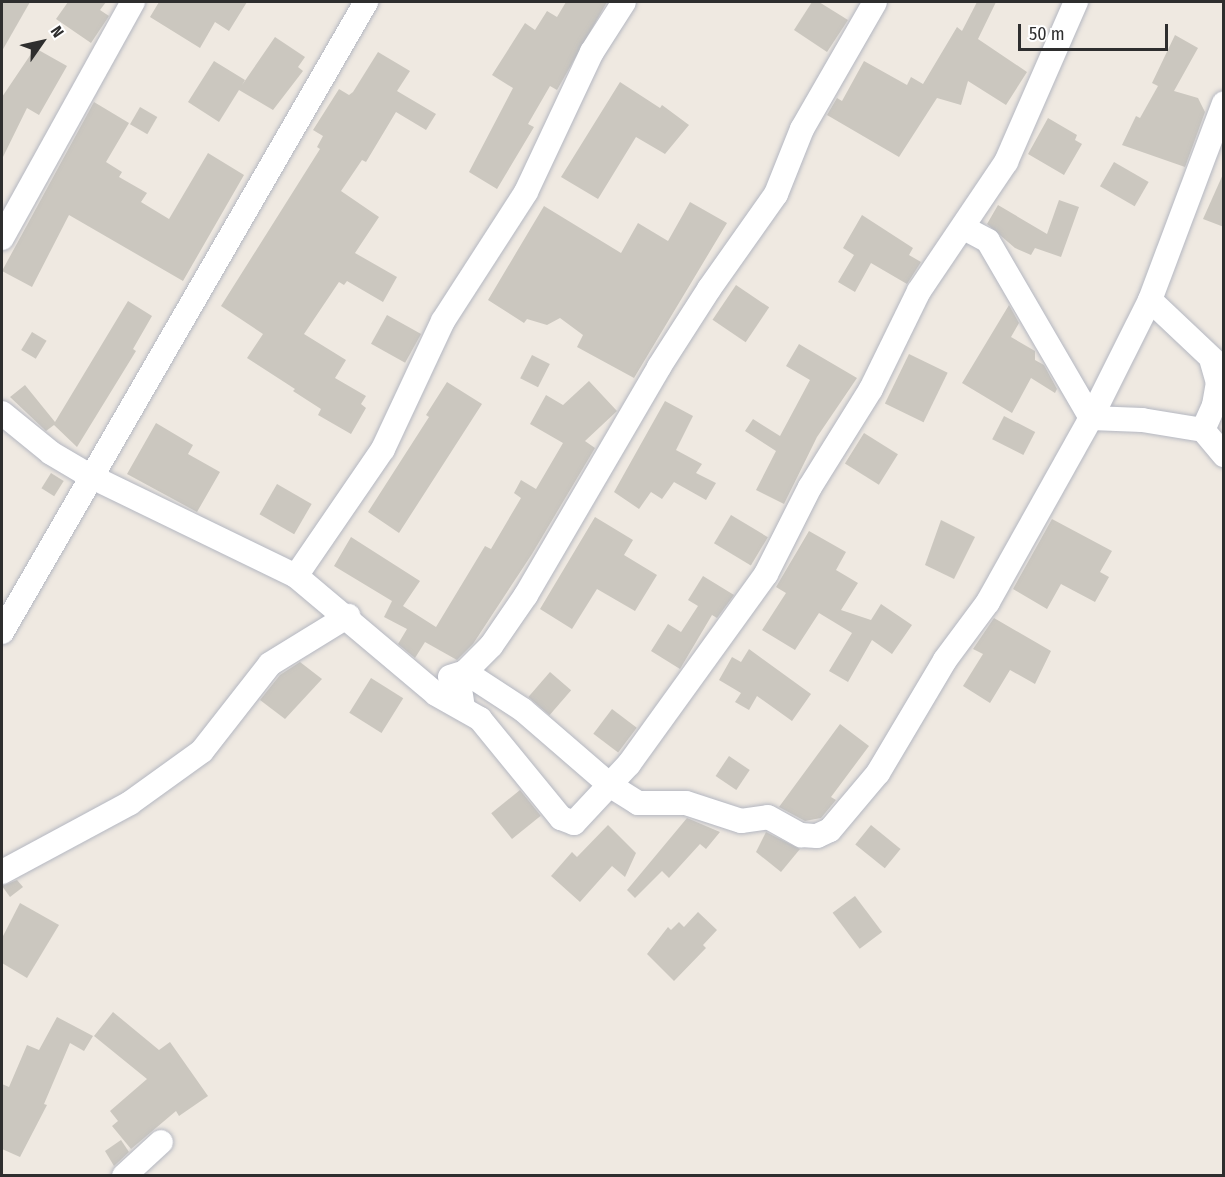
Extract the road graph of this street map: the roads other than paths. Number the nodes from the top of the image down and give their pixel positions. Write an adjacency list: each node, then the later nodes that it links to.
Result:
1 (133, 2): 8 (street)
2 (366, 2): 15 (street)
3 (624, 2): 16 (street)
4 (875, 2): 19 (street)
5 (1076, 2): 7 (street)
6 (1224, 103): 9 (street)
7 (964, 228): 12 (street); 22 (street)
8 (2, 238)
9 (1150, 300): 10 (street); 12 (street)
10 (1217, 364): 13 (street)
11 (2, 414): 15 (street)
12 (1091, 418): 13 (street); 22 (street)
13 (1203, 430): 14 (street)
14 (1224, 455)
15 (90, 476): 16 (street); 18 (street)
16 (297, 576): 17 (street)
17 (348, 616): 20 (street); 23 (street)
18 (2, 632)
19 (465, 672): 20 (street); 21 (street); 22 (street)
20 (423, 681): 21 (street)
21 (463, 708): 22 (street)
22 (611, 786)
23 (2, 872)
24 (161, 1142): 25 (street)
25 (124, 1176)

